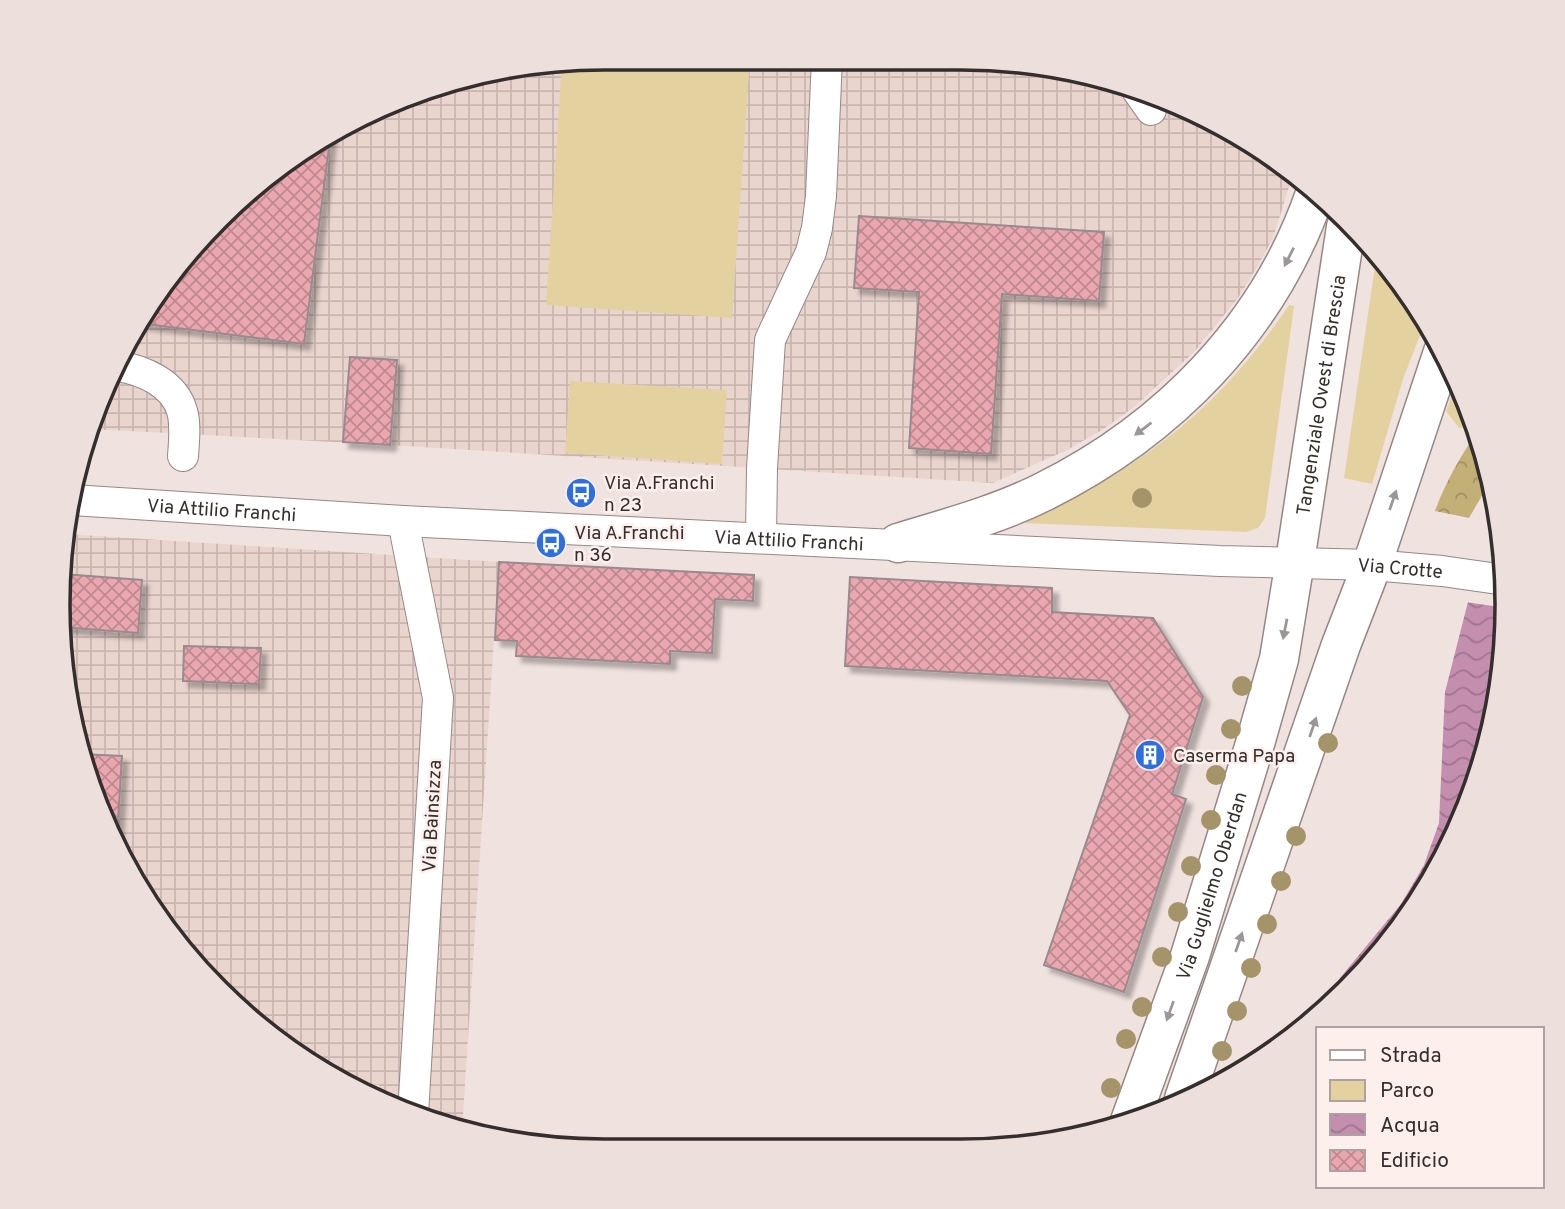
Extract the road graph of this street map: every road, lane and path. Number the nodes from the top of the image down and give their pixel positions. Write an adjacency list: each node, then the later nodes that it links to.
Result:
1 (826, 70): 9 (street)
2 (1312, 202): 10 (main road, one-way to 10)
3 (1345, 234): 11 (main road, Tangenziale Ovest di Brescia)
4 (1439, 365): 12 (main road, one-way to 4)
5 (125, 367): 6 (street)
6 (183, 456)
7 (80, 501): 8 (street, Via Attilio Franchi)
8 (403, 521): 9 (street, Via Attilio Franchi); 15 (street, Via Bainsizza)
9 (761, 537): 10 (street, Via Attilio Franchi)
10 (898, 543): 11 (street, Via Attilio Franchi)
11 (1295, 561): 12 (street, Via Crotte); 16 (main road, Via Guglielmo Oberdan, one-way to 16)
12 (1372, 565): 13 (street, Via Crotte); 14 (main road, one-way to 12)
13 (1494, 579)
14 (1188, 1088)
15 (414, 1103)
16 (1134, 1110)

